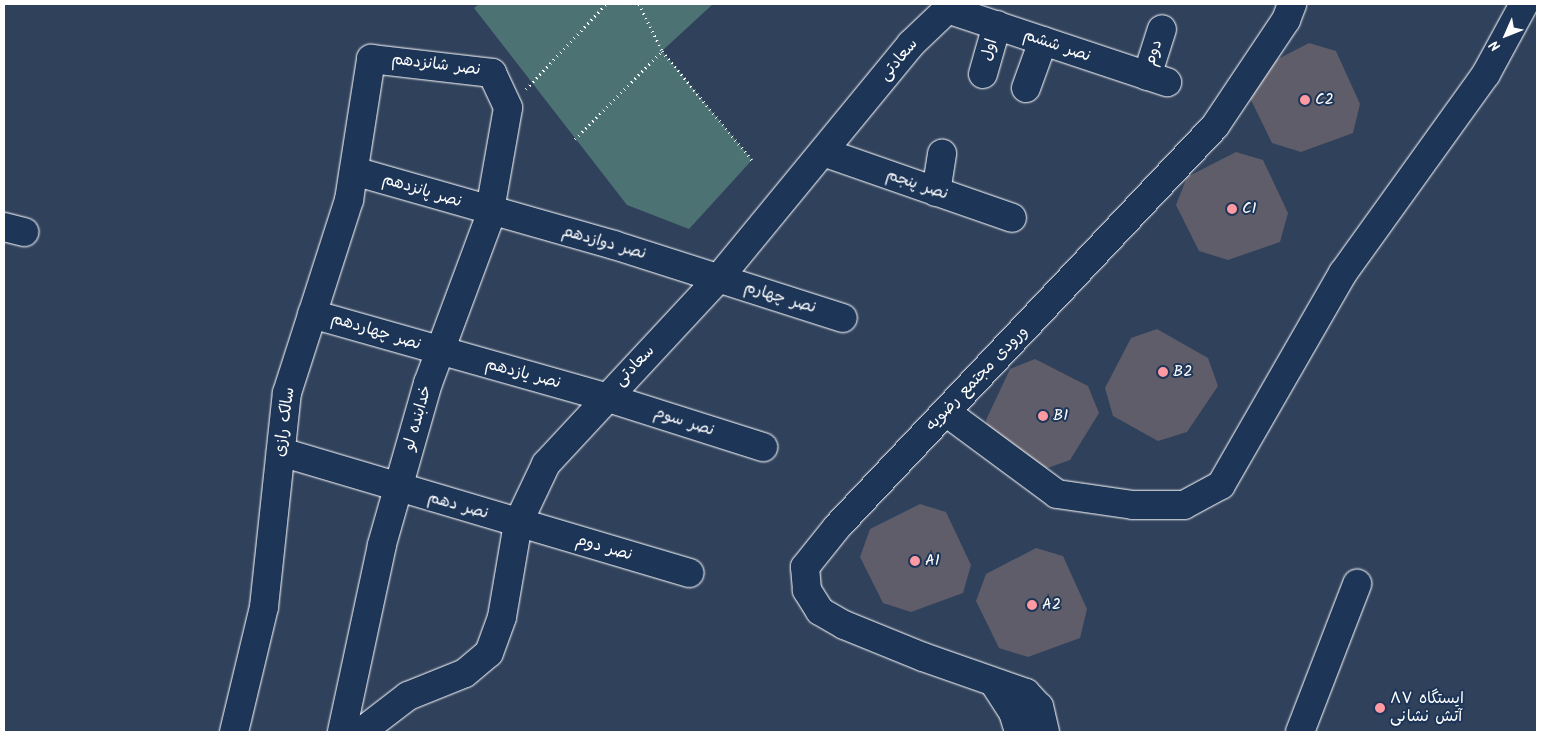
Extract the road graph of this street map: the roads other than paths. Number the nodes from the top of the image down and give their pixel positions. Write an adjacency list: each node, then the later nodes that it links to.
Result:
1 (1292, 4): 23 (street, ورودی مجتمع رضویه)
2 (1524, 4): 23 (street)
3 (950, 6): 4 (street, نصر ششم); 12 (street, سعادتی)
4 (997, 26): 6 (street, نصر ششم); 8 (street, اول)
5 (1162, 29): 9 (street, دوم)
6 (1043, 41): 9 (street, نصر ششم); 10 (street)
7 (371, 58): 11 (street, نصر شانزدهم); 14 (street, سالک رازی)
8 (983, 74)
9 (1157, 79)
10 (1026, 88)
11 (508, 108): 16 (street, خدابنده لو)
12 (823, 152): 15 (street, نصر پنجم); 18 (street, سعادتی)
13 (942, 153): 15 (street)
14 (354, 171): 16 (street, نصر پانزدهم); 19 (street, سالک رازی)
15 (936, 192): 17 (street, نصر پنجم)
16 (490, 211): 18 (street, نصر دوازدهم); 21 (street, خدابنده لو)
17 (1012, 218)
18 (718, 279): 20 (street, نصر چهارم); 22 (street, سعادتی)
19 (312, 314): 21 (street, نصر چهاردهم); 25 (street, سالک رازی)
20 (843, 318)
21 (440, 351): 22 (street, نصر یازدهم); 26 (street, خدابنده لو)
22 (606, 396): 24 (street, نصر سوم); 27 (street, سعادتی)
23 (946, 412): 30 (street, ورودی مجتمع رضویه)
24 (763, 447)
25 (280, 452): 26 (street, نصر دهم); 31 (street, سالک رازی)
26 (398, 489): 27 (street, نصر دهم); 32 (street, خدابنده لو)
27 (518, 523): 28 (street, نصر دوم); 33 (street, سعادتی)
28 (689, 573)
29 (1357, 584): 36 (street)
30 (994, 683): 34 (street); 35 (street, ورودی مجتمع رضویه)
31 (234, 732)
32 (342, 732)
33 (361, 732)
34 (1018, 732)
35 (1045, 732)
36 (1300, 732)

